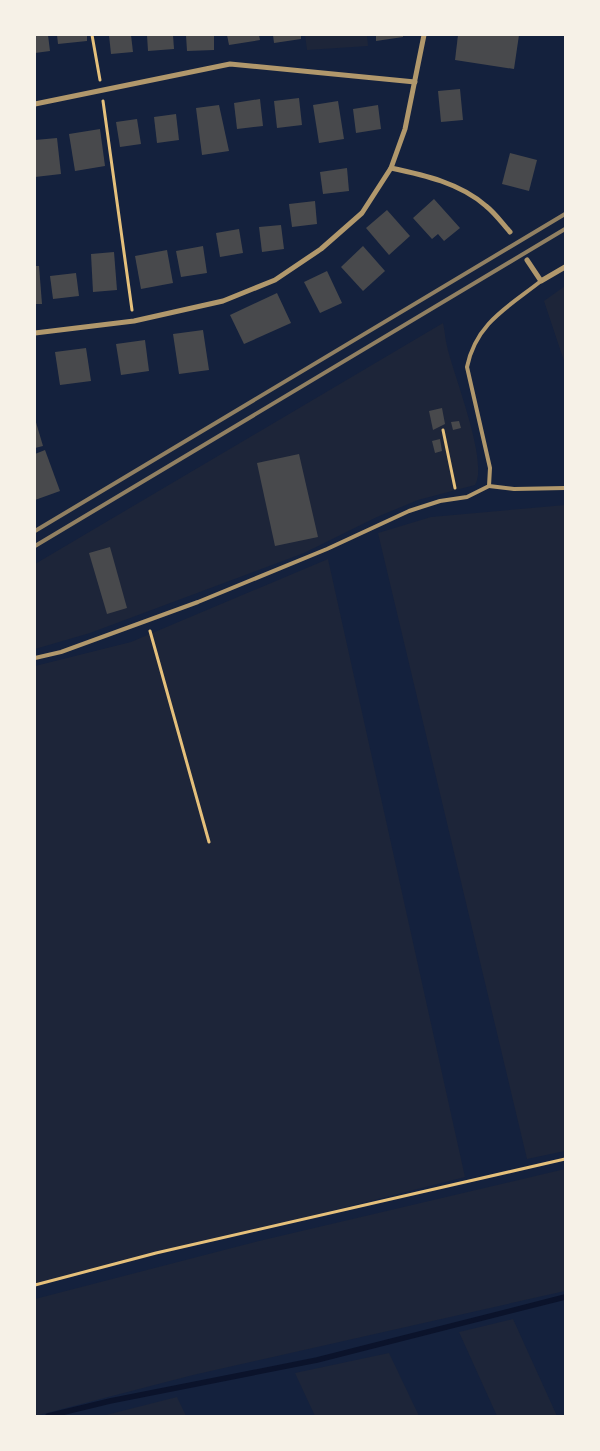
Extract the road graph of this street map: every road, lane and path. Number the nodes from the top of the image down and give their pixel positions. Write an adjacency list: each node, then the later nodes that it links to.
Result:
1 (92, 35): 4 (path)
2 (424, 35): 3 (street)
3 (415, 82): 4 (street); 6 (street)
4 (102, 89): 5 (street); 11 (path)
5 (35, 104)
6 (391, 168): 7 (street); 11 (street)
7 (510, 232)
8 (527, 260): 10 (street)
9 (565, 267): 10 (street)
10 (541, 281): 14 (lane)
11 (134, 321): 12 (street)
12 (35, 334)
13 (444, 430): 16 (path)
14 (489, 486): 15 (lane); 16 (lane)
15 (565, 488)
16 (457, 498): 17 (lane)
17 (147, 621): 18 (lane); 19 (path)
18 (35, 658)
19 (209, 842)
20 (565, 1160): 21 (path)
21 (35, 1285)

